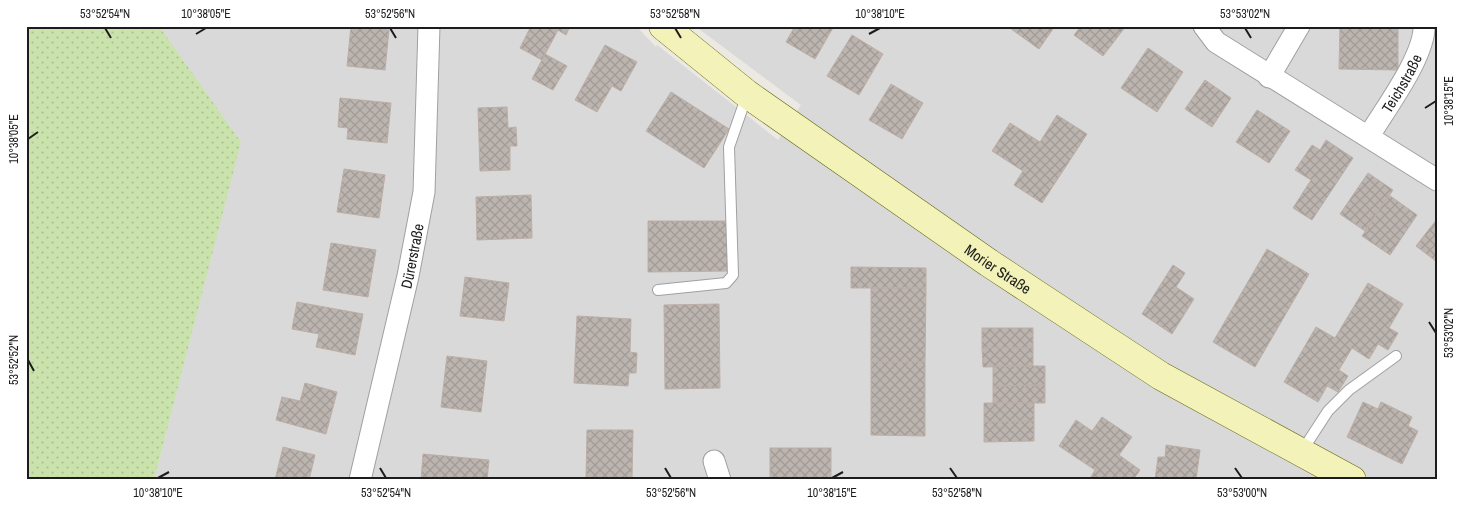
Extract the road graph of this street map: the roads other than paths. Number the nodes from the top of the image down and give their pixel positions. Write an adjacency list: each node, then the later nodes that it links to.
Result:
1 (429, 26): 13 (street, Dürerstraße)
2 (663, 26): 7 (main road, Morier Straße)
3 (1204, 26): 6 (street)
4 (1300, 26): 6 (street)
5 (1424, 26): 8 (street, Teichstraße)
6 (1270, 77): 8 (street)
7 (747, 94): 10 (lane); 12 (main road, Morier Straße)
8 (1369, 136): 9 (street)
9 (1437, 180)
10 (658, 290)
11 (1396, 356): 12 (lane)
12 (1302, 452): 14 (main road, Morier Straße)
13 (360, 480)
14 (1352, 480)

